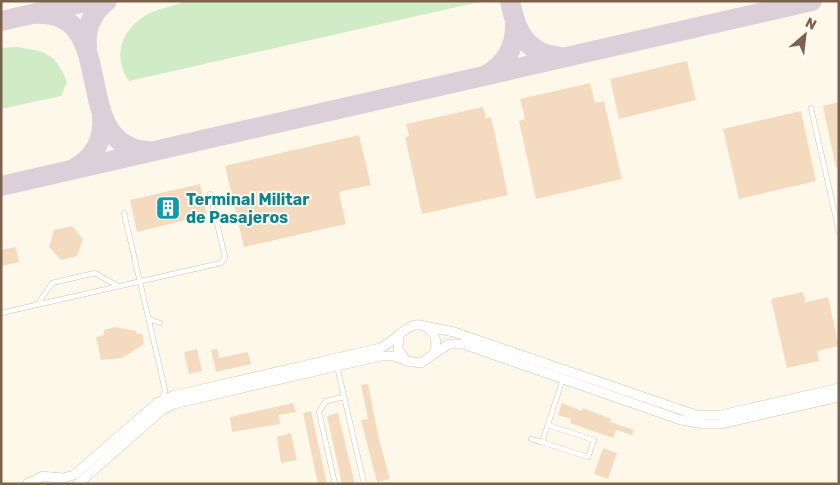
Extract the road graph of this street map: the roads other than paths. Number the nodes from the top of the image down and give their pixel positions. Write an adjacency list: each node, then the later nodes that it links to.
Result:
1 (811, 108): 4 (lane)
2 (210, 194): 6 (lane)
3 (124, 213): 6 (lane)
4 (839, 232)
5 (108, 280): 7 (lane); 8 (lane); 9 (lane)
6 (140, 282): 7 (lane); 13 (lane)
7 (119, 286): 8 (lane)
8 (105, 290): 10 (lane)
9 (44, 294): 10 (lane); 11 (lane)
10 (50, 302): 11 (lane)
11 (37, 305): 12 (lane)
12 (1, 313)
13 (148, 316): 15 (lane); 15 (lane)
14 (420, 325): 16 (street); 17 (street); 21 (street)
15 (152, 334): 22 (lane)
16 (399, 336): 18 (street); 24 (street)
17 (434, 354): 18 (street); 20 (street)
18 (406, 360): 19 (street)
19 (337, 366): 24 (street); 26 (lane)
20 (563, 379): 25 (street); 28 (lane)
21 (839, 388)
22 (165, 390): 23 (lane); 27 (lane)
23 (176, 394): 24 (street); 27 (street)
24 (187, 396): 35 (street)
25 (839, 396)
26 (344, 397): 32 (lane); 36 (lane)
27 (160, 401): 31 (street)
28 (548, 425): 30 (lane); 30 (lane)
29 (532, 439): 30 (lane)
30 (542, 442)
31 (51, 477): 33 (street); 34 (street)
32 (364, 483)
33 (27, 484)
34 (65, 484)
35 (78, 484)
36 (335, 484)

